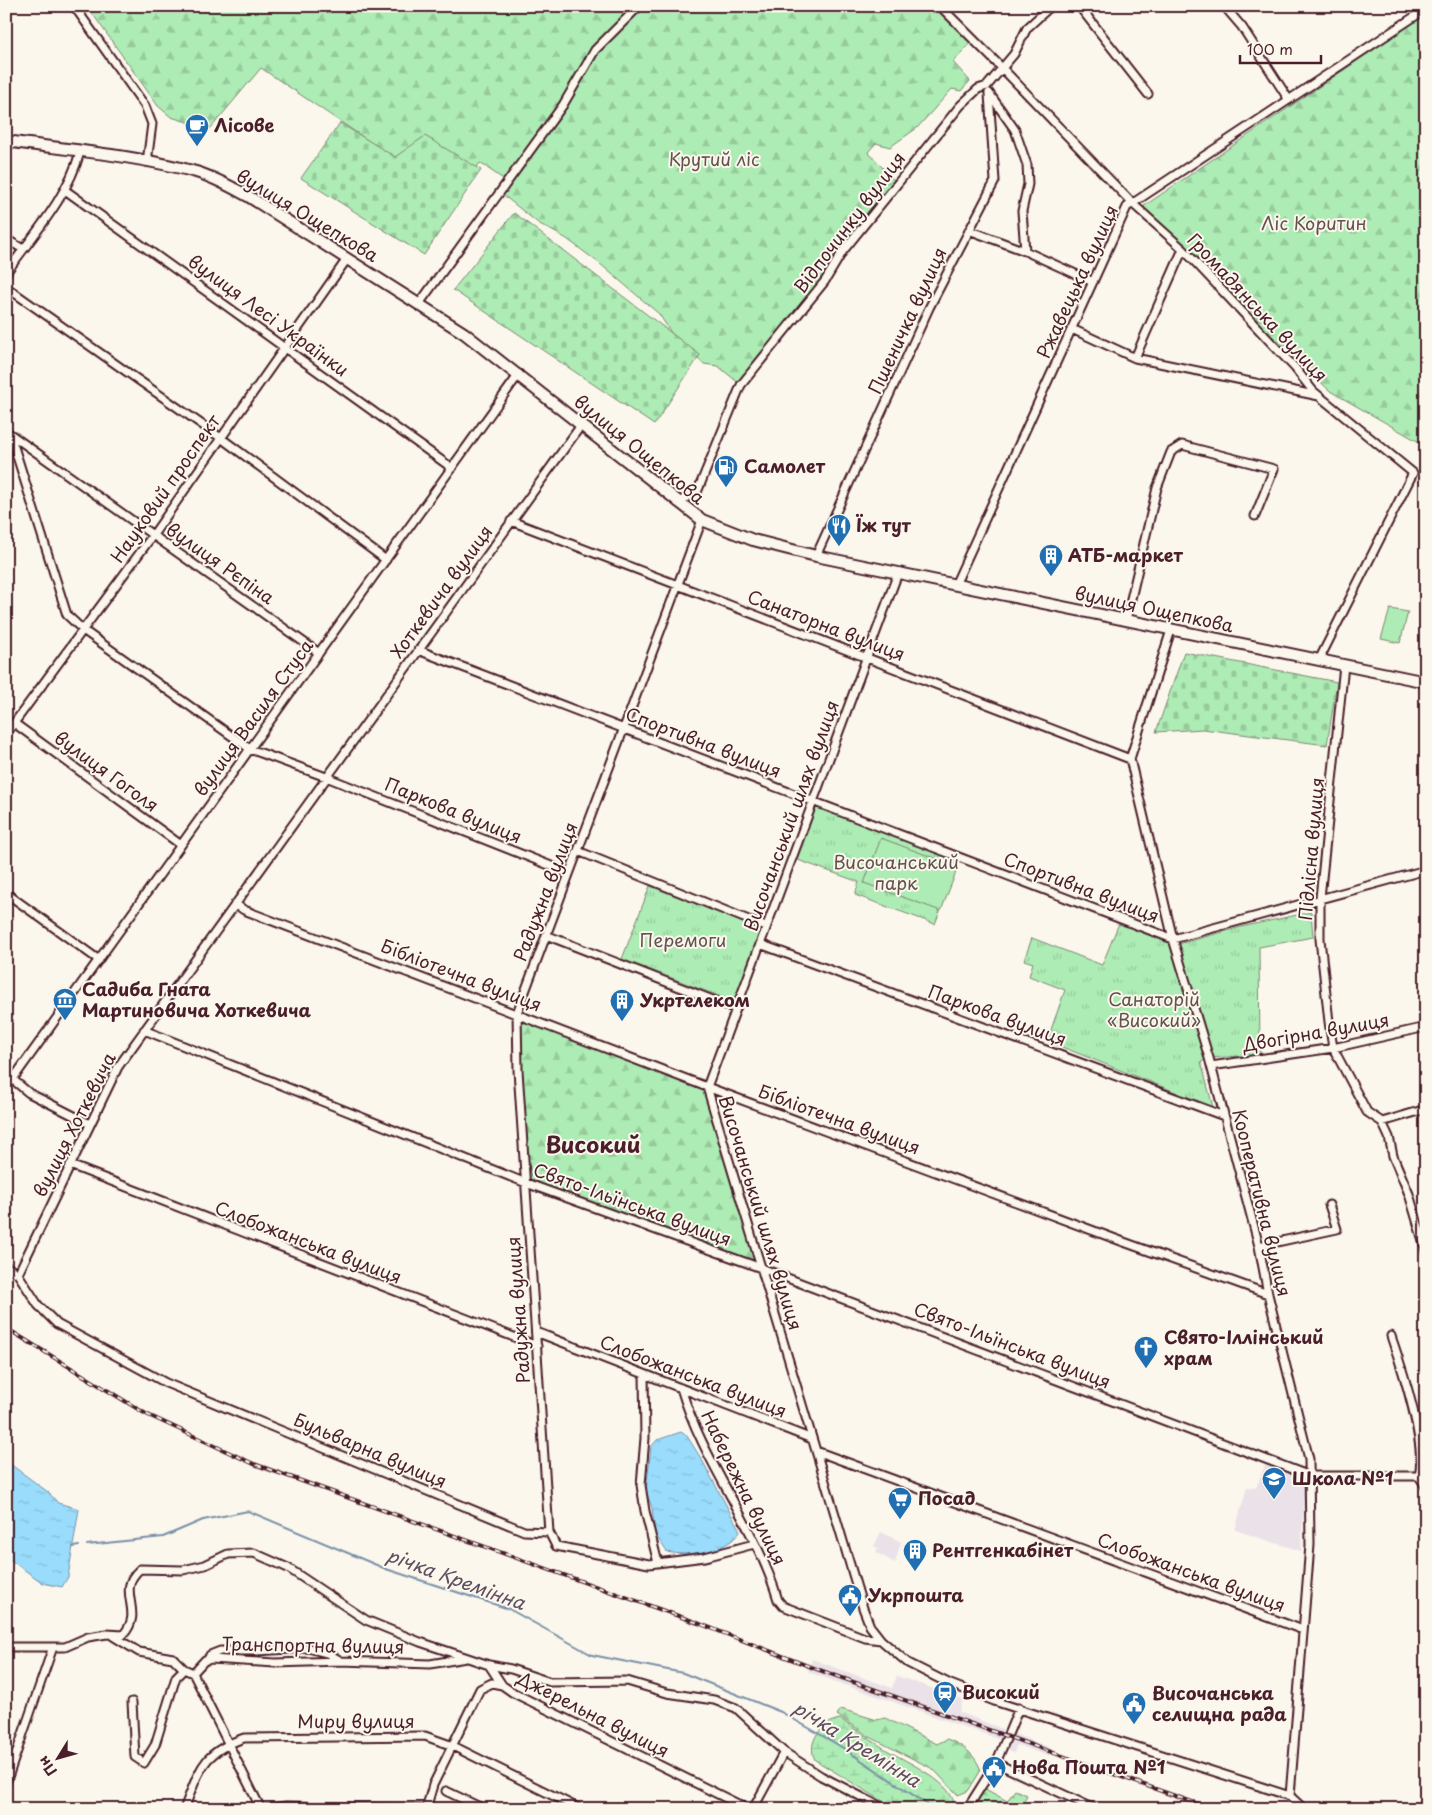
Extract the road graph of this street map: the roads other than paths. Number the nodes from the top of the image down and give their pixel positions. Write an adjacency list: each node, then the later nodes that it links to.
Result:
1 (74, 6): 15 (street)
2 (639, 6): 27 (street)
3 (940, 6): 8 (street, Громадянська вулиця)
4 (1051, 6): 8 (street)
5 (1079, 6): 11 (street)
6 (1224, 6): 12 (street)
7 (1426, 9): 12 (street, Ржавецька вулиця)
8 (1002, 68): 9 (street); 17 (street, Громадянська вулиця)
9 (987, 86): 10 (street); 37 (street, Відпочинку вулиця)
10 (989, 94): 18 (street, Пшеничка вулиця); 22 (street)
11 (1148, 94)
12 (1289, 100): 17 (street, Ржавецька вулиця)
13 (6, 141): 14 (highway, вулиця Ощепкова)
14 (80, 152): 15 (highway, вулиця Ощепкова); 16 (street)
15 (147, 162): 23 (highway, вулиця Ощепкова)
16 (66, 190): 20 (street); 29 (street, вулиця Лесі Українки)
17 (1133, 204): 21 (street, Громадянська вулиця); 25 (street, Ржавецька вулиця)
18 (969, 230): 22 (street); 42 (street, Пшеничка вулиця)
19 (6, 239): 20 (street)
20 (23, 249): 24 (street)
21 (1183, 249): 30 (street); 32 (street, Громадянська вулиця)
22 (1025, 251): 25 (street)
23 (347, 259): 27 (highway, вулиця Ощепкова); 29 (street, Науковий проспект)
24 (6, 272)
25 (1093, 282): 28 (street, Ржавецька вулиця)
26 (6, 287): 35 (street)
27 (419, 304): 31 (highway, вулиця Ощепкова)
28 (1072, 329): 30 (street); 45 (street, Ржавецька вулиця)
29 (285, 346): 35 (street, Науковий проспект); 36 (street, вулиця Лесі Українки)
30 (1135, 358): 32 (street)
31 (519, 374): 33 (highway, вулиця Ощепкова); 36 (street, вулиця Василя Стуса)
32 (1320, 396): 53 (street, Громадянська вулиця)
33 (582, 424): 37 (highway, вулиця Ощепкова); 40 (street, Хоткевича вулиця)
34 (8, 433): 41 (street, вулиця Рєпіна); 48 (street, Паркова вулиця)
35 (221, 438): 41 (street, Науковий проспект); 43 (street)
36 (452, 468): 43 (street, вулиця Василя Стуса)
37 (678, 503): 39 (highway, вулиця Ощепкова)
38 (1256, 516): 47 (street)
39 (702, 520): 42 (highway, вулиця Ощепкова); 46 (street, Радужна вулиця)
40 (511, 521): 46 (street, Санаторна вулиця); 50 (street, Хоткевича вулиця)
41 (153, 535): 48 (street, Науковий проспект); 51 (street, вулиця Рєпіна)
42 (816, 556): 44 (highway, вулиця Ощепкова)
43 (386, 560): 51 (street, вулиця Василя Стуса)
44 (898, 573): 45 (highway, вулиця Ощепкова); 52 (street, Височанський шлях вулиця)
45 (955, 585): 47 (highway, вулиця Ощепкова)
46 (677, 586): 52 (street, Санаторна вулиця); 57 (street, Радужна вулиця)
47 (1126, 620): 49 (highway, вулиця Ощепкова)
48 (83, 630): 56 (street, Науковий проспект); 59 (street, Паркова вулиця)
49 (1171, 630): 53 (highway, вулиця Ощепкова); 60 (street)
50 (418, 650): 57 (street, Спортивна вулиця); 61 (street, Хоткевича вулиця)
51 (319, 653): 59 (street, вулиця Василя Стуса)
52 (866, 657): 60 (street, Санаторна вулиця); 62 (street, Височанський шлях вулиця)
53 (1320, 660): 54 (highway, вулиця Ощепкова)
54 (1344, 665): 55 (highway, вулиця Ощепкова); 68 (street, Підлісна вулиця)
55 (1426, 682)
56 (14, 723): 58 (street, Науковий проспект); 63 (street, вулиця Гоголя)
57 (624, 728): 62 (street, Спортивна вулиця); 64 (street, Радужна вулиця)
58 (6, 734)
59 (250, 749): 61 (street, Паркова вулиця); 63 (street, вулиця Василя Стуса)
60 (1130, 759): 72 (street, Кооперативна вулиця)
61 (326, 777): 66 (street, Паркова вулиця); 69 (street, вулиця Хоткевича)
62 (813, 802): 70 (street, Височанський шлях вулиця); 72 (street, Спортивна вулиця)
63 (181, 845): 74 (street, вулиця Василя Стуса)
64 (578, 851): 66 (street, Радужна вулиця); 70 (street)
65 (1426, 870): 68 (street)
66 (569, 873): 71 (street, Радужна вулиця)
67 (6, 892): 74 (street)
68 (1320, 898): 72 (street); 79 (street, Підлісна вулиця)
69 (235, 904): 76 (street, Бібліотечна вулиця); 78 (street, вулиця Хоткевича)
70 (766, 927): 73 (street, Височанський шлях вулиця)
71 (546, 935): 75 (street); 76 (street, Радужна вулиця)
72 (1173, 940): 80 (street, Кооперативна вулиця)
73 (760, 944): 75 (street, Височанський шлях вулиця); 85 (street, Паркова вулиця)
74 (99, 960): 82 (street, вулиця Василя Стуса)
75 (736, 1008): 83 (street, Височанський шлях вулиця)
76 (517, 1013): 83 (street, Бібліотечна вулиця); 89 (street, Радужна вулиця)
77 (1426, 1027): 79 (street, Двогірна вулиця)
78 (144, 1030): 87 (street, вулиця Хоткевича); 89 (street, Свято-Ільїнська вулиця)
79 (1333, 1048): 80 (street, Двогірна вулиця); 86 (street, Підлісна вулиця)
80 (1211, 1066): 85 (street, Кооперативна вулиця)
81 (6, 1074): 82 (street)
82 (13, 1079): 87 (street)
83 (707, 1087): 94 (street, Височанський шлях вулиця); 96 (street, Бібліотечна вулиця)
84 (1426, 1109): 86 (street)
85 (1224, 1116): 91 (street, Кооперативна вулиця)
86 (1382, 1122): 92 (street)
87 (90, 1124): 88 (street, вулиця Хоткевича)
88 (70, 1166): 95 (street, вулиця Хоткевича); 99 (street, Слобожанська вулиця)
89 (526, 1183): 94 (street, Свято-Ільїнська вулиця); 97 (street, Радужна вулиця)
90 (1329, 1205): 91 (street)
91 (1258, 1246): 96 (street, Кооперативна вулиця)
92 (1426, 1251)
93 (6, 1266): 95 (street, Бульварна вулиця)
94 (761, 1268): 102 (street, Височанський шлях вулиця); 104 (street, Свято-Ільїнська вулиця)
95 (18, 1274): 107 (street, Бульварна вулиця)
96 (1268, 1294): 104 (street, Кооперативна вулиця)
97 (536, 1332): 99 (street, Радужна вулиця); 100 (street, Слобожанська вулиця)
98 (1391, 1336): 105 (street)
99 (537, 1346): 107 (street, Радужна вулиця)
100 (644, 1374): 101 (street, Слобожанська вулиця); 109 (street)
101 (681, 1388): 102 (street, Слобожанська вулиця); 108 (street, Набережна вулиця)
102 (812, 1440): 103 (street, Височанський шлях вулиця)
103 (816, 1451): 110 (street, Слобожанська вулиця); 112 (street, Височанський шлях вулиця)
104 (1310, 1476): 105 (street); 110 (street, Кооперативна вулиця)
105 (1419, 1476): 106 (street)
106 (1426, 1487)
107 (549, 1532): 109 (street)
108 (754, 1544): 109 (street); 112 (street, Набережна вулиця)
109 (658, 1563)
110 (1303, 1630): 131 (street, Кооперативна вулиця)
111 (113, 1636): 114 (street); 115 (street); 119 (street)
112 (881, 1640): 123 (street)
113 (6, 1647): 114 (street)
114 (53, 1647): 128 (street)
115 (469, 1658): 117 (street, Транспортна вулиця); 118 (street)
116 (208, 1660): 117 (street, Транспортна вулиця); 117 (street); 120 (street, Транспортна вулиця)
117 (341, 1661)
118 (489, 1665): 121 (street, Джерельна вулиця); 126 (street)
119 (184, 1669): 120 (street); 122 (street)
120 (193, 1673): 124 (street)
121 (502, 1685): 125 (street); 140 (street, Джерельна вулиця)
122 (132, 1702)
123 (1019, 1708): 127 (street); 131 (street)
124 (228, 1744): 125 (street, Миру вулиця); 134 (street, Миру вулиця); 135 (street)
125 (452, 1746): 137 (street); 139 (street, Миру вулиця)
126 (784, 1752): 141 (street); 142 (street)
127 (996, 1763): 143 (street); 144 (street)
128 (9, 1768): 129 (street)
129 (6, 1784)
130 (446, 1792): 138 (street)
131 (1290, 1796): 145 (street)
132 (322, 1808): 133 (street); 136 (street)
133 (345, 1808): 137 (street)
134 (184, 1809)
135 (260, 1809)
136 (266, 1809)
137 (424, 1809)
138 (484, 1809)
139 (580, 1809)
140 (748, 1809)
141 (753, 1809)
142 (885, 1809)
143 (966, 1809)
144 (1095, 1809)
145 (1304, 1809)

